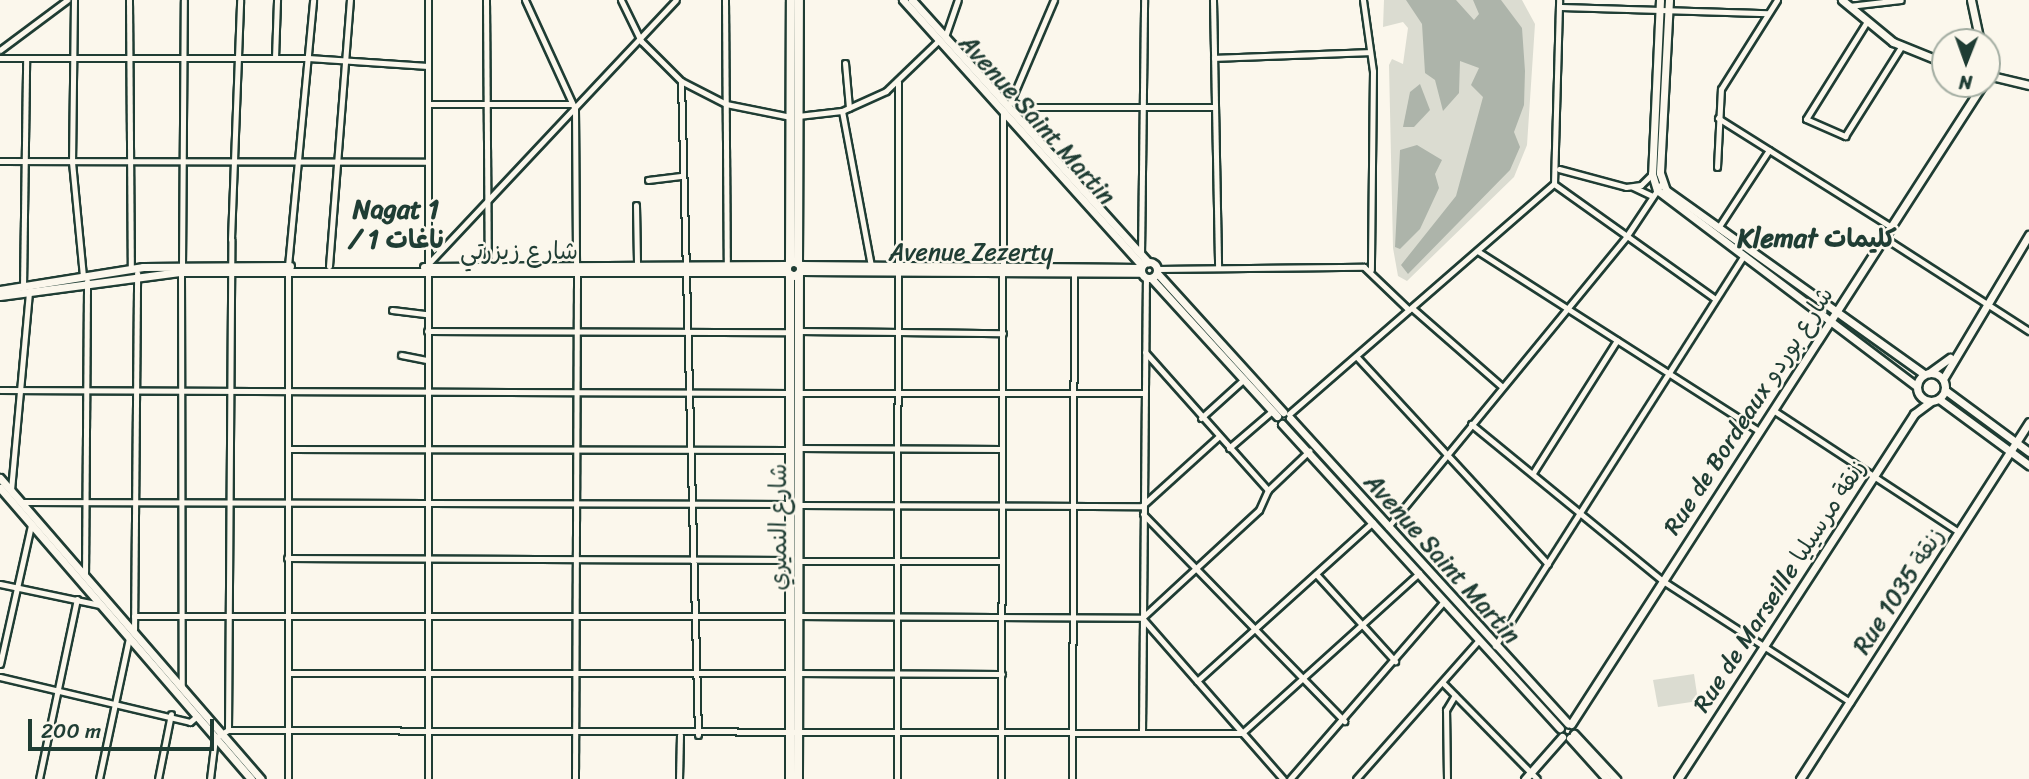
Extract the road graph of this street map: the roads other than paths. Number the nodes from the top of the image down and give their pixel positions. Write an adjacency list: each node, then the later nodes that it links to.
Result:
1 (68, 0): 39 (street)
2 (74, 0): 49 (street)
3 (129, 0): 50 (street)
4 (184, 0): 42 (street)
5 (240, 0): 43 (street)
6 (276, 0): 44 (street)
7 (313, 0): 45 (street)
8 (350, 0): 51 (street)
9 (428, 0): 53 (street)
10 (486, 0): 60 (street)
11 (525, 0): 63 (street)
12 (621, 0): 37 (street)
13 (676, 0): 37 (street)
14 (725, 0): 61 (street)
15 (791, 0): 68 (main road)
16 (799, 0): 68 (main road)
17 (903, 0): 36 (main road, Avenue Saint Martin)
18 (912, 0): 36 (main road, Avenue Saint Martin)
19 (958, 0): 36 (street)
20 (1054, 0): 62 (street)
21 (1143, 0): 66 (street)
22 (1213, 0): 46 (street)
23 (1363, 0): 40 (street)
24 (1660, 0): 32 (main road)
25 (1669, 0): 32 (main road)
26 (1777, 0): 33 (street)
27 (1842, 0): 31 (main road)
28 (1901, 0): 31 (street)
29 (1971, 0): 35 (main road)
30 (1560, 3): 32 (street); 81 (street)
31 (1849, 6): 34 (main road)
32 (1662, 9): 33 (street); 82 (main road); 85 (main road)
33 (1768, 13): 69 (street)
34 (1866, 23): 38 (main road); 38 (street)
35 (1977, 28)
36 (942, 38): 56 (street); 62 (main road, Avenue Saint Martin)
37 (641, 41): 55 (street); 63 (street)
38 (1901, 47): 47 (main road)
39 (0, 50)
40 (1370, 52): 46 (street); 116 (street)
41 (0, 58): 48 (street)
42 (184, 58): 43 (street); 50 (street); 71 (street)
43 (238, 58): 44 (street); 72 (street)
44 (275, 58): 45 (street)
45 (308, 58): 51 (street); 73 (street)
46 (1214, 58): 64 (street)
47 (1931, 58)
48 (26, 59): 49 (street); 76 (street)
49 (74, 60): 50 (street); 77 (street)
50 (129, 60): 78 (street)
51 (346, 60): 53 (street); 74 (street)
52 (845, 63): 65 (street)
53 (428, 66): 59 (street)
54 (2001, 78): 57 (main road)
55 (681, 82): 61 (street); 83 (street)
56 (898, 82): 65 (street); 112 (street)
57 (2029, 85)
58 (1974, 98): 91 (main road, Rue de Bordeaux شارع بوردو)
59 (429, 104): 60 (street); 79 (street)
60 (486, 104): 63 (street); 89 (street)
61 (726, 104): 68 (street); 101 (street)
62 (1007, 106): 66 (street); 97 (main road, Avenue Saint Martin); 114 (street); 115 (main road, Avenue Saint Martin)
63 (573, 107): 89 (street); 110 (street)
64 (1216, 107): 66 (street); 108 (street)
65 (849, 108): 67 (street)
66 (1143, 108): 97 (street)
67 (842, 111): 68 (street); 103 (street)
68 (795, 117): 111 (main road, شارع النميري)
69 (1718, 118): 70 (street); 80 (street)
70 (1769, 150): 91 (street); 92 (street)
71 (184, 160): 72 (street); 78 (street); 109 (street)
72 (232, 160): 73 (street); 105 (street)
73 (298, 160): 74 (street); 106 (street)
74 (340, 161): 79 (street); 102 (street)
75 (0, 162): 76 (street)
76 (25, 162): 77 (street); 119 (street)
77 (72, 162): 78 (street); 118 (street)
78 (128, 162): 117 (street)
79 (427, 162): 104 (street)
80 (1717, 167)
81 (1559, 169): 86 (street); 87 (street)
82 (1652, 174): 87 (street); 88 (main road)
83 (681, 176): 84 (street); 107 (street)
84 (648, 180)
85 (1662, 183): 88 (street); 92 (main road)
86 (1553, 184): 94 (street); 96 (street)
87 (1633, 187): 88 (street)
88 (1654, 193): 94 (street); 98 (main road)
89 (488, 203): 99 (street); 104 (street)
90 (636, 205): 100 (street)
91 (1891, 227): 95 (main road, Rue de Bordeaux شارع بوردو)
92 (1718, 228): 128 (main road)
93 (2029, 235): 123 (main road)
94 (1626, 237): 122 (street); 125 (street)
95 (1883, 237): 123 (street); 128 (main road, Rue de Bordeaux شارع بوردو)
96 (1479, 252): 124 (street); 125 (street)
97 (1141, 255): 115 (main road, Avenue Saint Martin)
98 (1743, 256): 122 (street); 128 (main road)
99 (488, 265): 104 (main road, شارع زيزرتي); 110 (main road, شارع زيزرتي)
100 (637, 265): 107 (main road, شارع زيزرتي); 110 (main road, شارع زيزرتي)
101 (727, 265): 107 (main road, شارع زيزرتي); 111 (main road, شارع زيزرتي)
102 (329, 266): 104 (main road, شارع زيزرتي); 106 (main road, شارع زيزرتي)
103 (871, 266): 111 (main road, Avenue Zezerty); 112 (main road, Avenue Zezerty)
104 (428, 267): 106 (main road, شارع زيزرتي); 110 (main road, شارع زيزرتي); 127 (street)
105 (231, 268): 106 (main road, شارع زيزرتي); 109 (main road, شارع زيزرتي); 154 (street)
106 (288, 268): 155 (street)
107 (682, 268): 110 (main road, شارع زيزرتي); 111 (main road, شارع زيزرتي); 133 (street)
108 (1218, 268): 115 (street); 116 (street)
109 (182, 269): 117 (main road, شارع زيزرتي); 151 (street)
110 (577, 269): 132 (street)
111 (794, 269): 112 (main road, Avenue Zezerty); 130 (main road, شارع النميري)
112 (898, 269): 114 (main road, Avenue Zezerty); 134 (street)
113 (1074, 269): 114 (main road, Avenue Zezerty); 115 (main road, Avenue Zezerty); 162 (street)
114 (1004, 270): 135 (street)
115 (1148, 270): 137 (street); 144 (main road, Avenue Saint Martin); 166 (main road, Avenue Saint Martin)
116 (1371, 270): 124 (street)
117 (134, 271): 118 (main road, شارع زيزرتي); 147 (street)
118 (85, 279): 119 (main road, شارع زيزرتي); 150 (street)
119 (26, 289): 120 (main road, شارع زيزرتي); 121 (main road, شارع زيزرتي); 149 (street)
120 (0, 290)
121 (0, 296)
122 (1714, 299): 142 (street)
123 (1984, 303): 131 (street); 140 (main road)
124 (1411, 309): 139 (street); 146 (street)
125 (1566, 309): 136 (street); 146 (street)
126 (392, 310): 127 (street)
127 (428, 314): 129 (street)
128 (1832, 317): 143 (main road); 148 (main road); 165 (main road, Rue de Bordeaux شارع بوردو)
129 (427, 331): 132 (street); 141 (street)
130 (795, 331): 133 (street); 134 (street); 159 (main road, شارع النميري)
131 (2029, 331)
132 (575, 332): 133 (street); 157 (street)
133 (684, 332): 158 (street)
134 (898, 333): 135 (street); 160 (street)
135 (1003, 333): 161 (street)
136 (1617, 340): 142 (street); 187 (street)
137 (1145, 352): 163 (street); 168 (street)
138 (401, 355): 141 (street)
139 (1356, 356): 166 (street); 185 (street)
140 (1951, 357): 143 (main road); 145 (main road)
141 (427, 360): 156 (street)
142 (1667, 372): 171 (street); 207 (street)
143 (1927, 374): 145 (main road); 148 (main road)
144 (1244, 379): 166 (main road, Avenue Saint Martin); 168 (street)
145 (1943, 379): 153 (main road)
146 (1501, 386): 170 (street)
147 (135, 388): 150 (street); 151 (street); 195 (street)
148 (1917, 388): 164 (main road); 167 (main road, Rue de Marseille زنقة مرسيليا)
149 (20, 389): 150 (street); 152 (street); 191 (street)
150 (87, 389): 194 (street)
151 (181, 389): 154 (street); 196 (street)
152 (0, 390)
153 (1945, 390): 164 (main road); 173 (main road)
154 (229, 391): 155 (street); 197 (street)
155 (288, 391): 156 (street); 176 (street)
156 (428, 392): 157 (street); 177 (street)
157 (578, 392): 158 (street); 174 (street)
158 (685, 393): 159 (street); 178 (street)
159 (795, 393): 160 (street); 179 (main road, شارع النميري)
160 (898, 393): 161 (street); 180 (street)
161 (1003, 393): 162 (street); 181 (street)
162 (1073, 393): 163 (street); 205 (street)
163 (1144, 393): 206 (street)
164 (1935, 400): 167 (main road, Rue de Marseille زنقة مرسيليا); 183 (main road)
165 (1773, 410): 171 (main road, Rue de Bordeaux شارع بوردو); 188 (street)
166 (1282, 414): 175 (street); 182 (main road, Avenue Saint Martin); 211 (main road, Avenue Saint Martin)
167 (1913, 414): 188 (main road, Rue de Marseille زنقة مرسيليا)
168 (1201, 418): 172 (street)
169 (2029, 422): 173 (main road, Rue 1035 زنقة)
170 (1471, 425): 185 (street); 187 (street)
171 (1759, 431): 225 (main road, Rue de Bordeaux شارع بوردو)
172 (1218, 437): 175 (street); 206 (street)
173 (2016, 442): 183 (main road, Rue 1035 زنقة); 184 (main road)
174 (578, 447): 177 (street); 178 (street); 201 (street)
175 (1228, 448): 192 (street)
176 (288, 449): 177 (street); 199 (street)
177 (428, 449): 200 (street)
178 (687, 449): 179 (street); 198 (street)
179 (795, 449): 180 (street); 202 (main road, شارع النميري)
180 (897, 449): 181 (street); 203 (street)
181 (1002, 449): 204 (street)
182 (1309, 451): 192 (street); 209 (main road, Avenue Saint Martin)
183 (2010, 451): 186 (main road); 212 (main road, Rue 1035 زنقة)
184 (2029, 452)
185 (1446, 457): 211 (street); 220 (street)
186 (2029, 465)
187 (1533, 473): 207 (street)
188 (1874, 476): 212 (street); 248 (main road, Rue de Marseille زنقة مرسيليا)
189 (0, 478): 191 (main road)
190 (0, 488): 210 (main road)
191 (11, 489): 193 (main road)
192 (1268, 490): 221 (street)
193 (22, 502): 194 (street); 224 (main road)
194 (85, 502): 195 (street); 224 (street)
195 (135, 502): 196 (street); 232 (street)
196 (182, 502): 197 (street); 237 (street)
197 (228, 502): 199 (street); 233 (street)
198 (689, 503): 201 (street); 202 (street); 216 (street)
199 (287, 504): 200 (street); 213 (street)
200 (428, 504): 201 (street); 214 (street)
201 (577, 504): 215 (street)
202 (795, 505): 203 (street); 217 (main road, شارع النميري)
203 (896, 505): 204 (street); 218 (street)
204 (1001, 505): 205 (street); 219 (street)
205 (1073, 506): 206 (street); 241 (street)
206 (1142, 506): 208 (street)
207 (1579, 511): 220 (street); 225 (street)
208 (1143, 514): 221 (street); 242 (street)
209 (1373, 522): 222 (main road, Avenue Saint Martin); 223 (street)
210 (31, 525): 227 (street); 230 (main road)
211 (1388, 527): 247 (main road, Avenue Saint Martin)
212 (1959, 532): 266 (main road, Rue 1035 زنقة)
213 (287, 558): 214 (street); 234 (street)
214 (428, 559): 215 (street); 231 (street)
215 (577, 559): 216 (street); 235 (street)
216 (691, 559): 217 (street); 238 (street)
217 (794, 561): 218 (street); 236 (main road, شارع النميري)
218 (897, 561): 219 (street); 239 (street)
219 (1001, 561): 240 (street)
220 (1548, 564): 247 (street)
221 (1198, 567): 242 (street); 244 (street)
222 (1419, 573): 229 (main road, Avenue Saint Martin); 243 (street)
223 (1316, 574): 243 (street); 244 (street)
224 (85, 576): 245 (main road)
225 (1663, 581): 248 (street); 270 (main road, Rue de Bordeaux شارع بوردو)
226 (0, 584): 227 (street)
227 (16, 588): 228 (street); 250 (street)
228 (77, 599): 230 (street); 263 (street)
229 (1444, 601): 246 (main road, Avenue Saint Martin); 249 (street)
230 (101, 605): 245 (main road)
231 (428, 615): 234 (street); 235 (street); 254 (street)
232 (134, 616): 237 (street); 245 (street)
233 (229, 616): 234 (street); 237 (street); 274 (street)
234 (286, 616): 253 (street)
235 (577, 616): 238 (street); 251 (street)
236 (793, 616): 238 (street); 239 (street); 255 (main road, شارع النميري)
237 (181, 617): 262 (street)
238 (692, 617): 252 (street)
239 (897, 617): 240 (street); 256 (street)
240 (1002, 618): 241 (street); 257 (street)
241 (1072, 618): 242 (street); 277 (street)
242 (1142, 618): 260 (street); 272 (street)
243 (1364, 626): 249 (street); 259 (street)
244 (1255, 628): 259 (street); 260 (street)
245 (132, 636): 262 (main road); 265 (street); 268 (main road)
246 (1479, 640): 261 (street); 278 (main road, Avenue Saint Martin)
247 (1495, 646): 270 (main road, Avenue Saint Martin)
248 (1765, 648): 266 (street); 308 (main road, Rue de Marseille زنقة مرسيليا)
249 (1395, 661): 269 (street)
250 (0, 664)
251 (577, 672): 252 (street); 254 (street); 275 (street)
252 (695, 672): 255 (street); 281 (street)
253 (288, 673): 254 (street); 271 (street)
254 (428, 673): 279 (street)
255 (793, 673): 256 (street); 282 (main road, شارع النميري)
256 (896, 674): 257 (street); 283 (street)
257 (1002, 674): 276 (street)
258 (0, 677): 263 (street)
259 (1305, 680): 269 (street); 273 (street)
260 (1197, 681): 273 (street)
261 (1443, 683): 264 (street); 302 (street)
262 (182, 686): 274 (main road)
263 (58, 689): 265 (street); 285 (street)
264 (1455, 695): 284 (street); 303 (street)
265 (115, 701): 267 (street); 286 (street)
266 (1850, 702): 309 (main road, Rue 1035 زنقة)
267 (171, 715): 268 (street); 287 (street)
268 (197, 716): 274 (main road)
269 (1344, 721): 301 (street)
270 (1569, 724): 278 (main road)
271 (288, 732): 274 (street); 279 (street); 291 (street)
272 (1142, 732): 273 (street); 277 (street)
273 (1242, 733): 300 (street)
274 (221, 734): 288 (street); 289 (main road); 290 (main road)
275 (576, 734): 279 (street); 280 (street); 293 (street)
276 (1001, 734): 277 (street); 283 (street); 298 (street)
277 (1073, 734): 299 (street)
278 (1567, 734): 284 (main road); 306 (main road, Avenue Saint Martin); 307 (main road, Avenue Saint Martin)
279 (428, 735): 292 (street)
280 (680, 735): 281 (street); 294 (street)
281 (698, 735): 282 (street)
282 (793, 735): 283 (street); 295 (main road, شارع النميري); 296 (main road, شارع النميري)
283 (897, 735): 297 (street)
284 (1531, 772): 304 (main road); 305 (street)
285 (38, 779)
286 (99, 779)
287 (158, 779)
288 (210, 779)
289 (251, 779)
290 (261, 779)
291 (288, 779)
292 (428, 779)
293 (575, 779)
294 (679, 779)
295 (790, 779)
296 (798, 779)
297 (897, 779)
298 (1001, 779)
299 (1072, 779)
300 (1283, 779)
301 (1290, 779)
302 (1356, 779)
303 (1447, 779)
304 (1524, 779)
305 (1537, 779)
306 (1607, 779)
307 (1616, 779)
308 (1678, 779)
309 (1800, 779)

